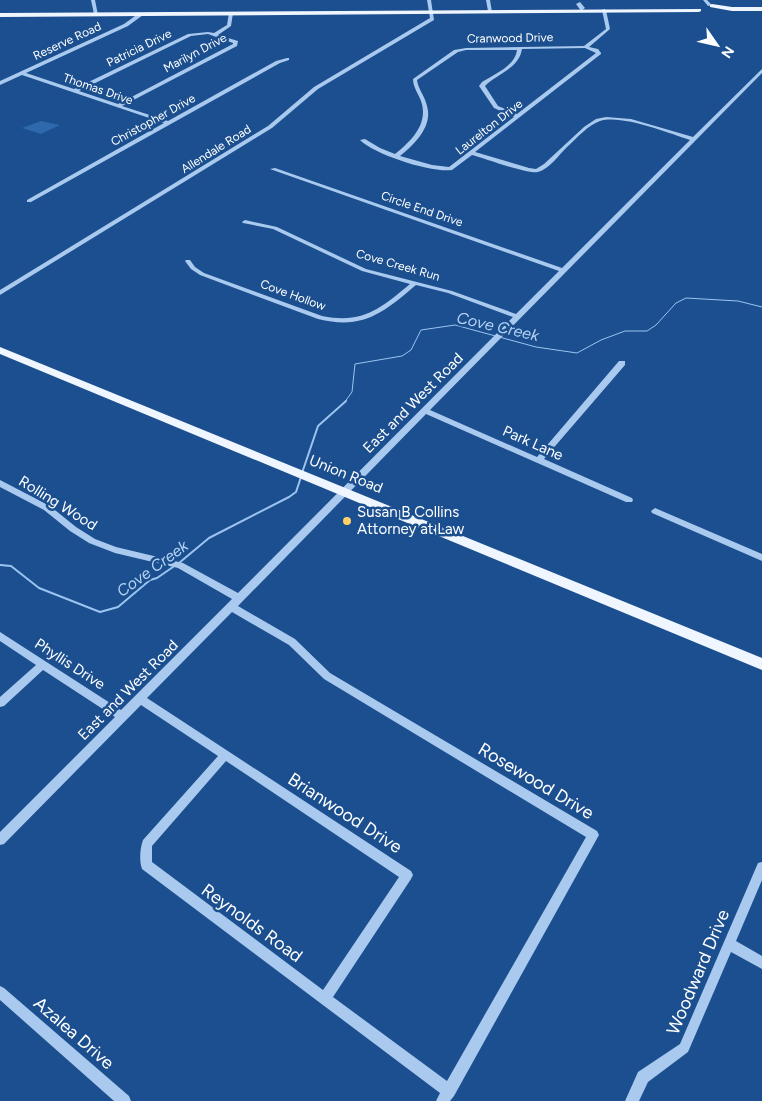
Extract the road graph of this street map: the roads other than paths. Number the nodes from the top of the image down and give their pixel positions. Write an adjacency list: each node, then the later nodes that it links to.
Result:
1 (93, 0): 12 (street)
2 (429, 0): 10 (street)
3 (488, 0): 9 (street)
4 (581, 1): 7 (street)
5 (704, 5): 6 (main road); 8 (main road)
6 (762, 8)
7 (581, 9): 8 (main road); 9 (main road)
8 (604, 10): 16 (street)
9 (490, 11): 10 (main road)
10 (431, 12): 11 (main road); 36 (street, Allendale Road)
11 (231, 13): 13 (main road); 15 (street, Marilyn Drive)
12 (96, 14): 13 (main road); 14 (main road)
13 (141, 14): 20 (street, Reserve Road)
14 (0, 15)
15 (215, 35): 22 (street, Patricia Drive); 23 (street, Marilyn Drive)
16 (584, 47): 17 (street, Cranwood Drive); 24 (street, Laurelton Drive)
17 (520, 48): 24 (street); 29 (street, Cranwood Drive)
18 (287, 59): 25 (street, Christopher Drive)
19 (762, 70): 26 (street, East and West Road)
20 (21, 73): 21 (street, Reserve Road); 22 (street, Thomas Drive)
21 (0, 83)
22 (75, 91): 23 (street, Thomas Drive)
23 (118, 106): 25 (street, Thomas Drive)
24 (518, 117): 28 (street, Laurelton Drive)
25 (168, 123): 31 (street, Christopher Drive)
26 (694, 139): 28 (street); 34 (street, East and West Road)
27 (363, 140): 29 (street, Laurelton Drive)
28 (472, 153): 29 (street, Laurelton Drive)
29 (398, 156)
30 (273, 169): 34 (street, Circle End Drive)
31 (29, 201)
32 (245, 222): 35 (street, Cove Creek Run)
33 (188, 261): 35 (street, Cove Hollow)
34 (564, 272): 37 (street, East and West Road)
35 (415, 283): 37 (street, Cove Creek Run)
36 (0, 293)
37 (518, 318): 40 (street, East and West Road)
38 (0, 350): 43 (main road, Union Road)
39 (622, 363): 41 (street)
40 (426, 411): 41 (street, Park Lane); 43 (street, East and West Road)
41 (539, 460): 44 (street, Park Lane)
42 (0, 483): 47 (street, Rolling Wood)
43 (346, 492): 47 (street, East and West Road); 50 (main road, Union Road)
44 (629, 500)
45 (655, 511): 46 (street)
46 (762, 558)
47 (236, 603): 51 (street, East and West Road); 61 (street, Rosewood Drive)
48 (0, 636): 49 (street, Phyllis Drive)
49 (43, 664): 52 (street); 53 (street, Phyllis Drive)
50 (762, 664)
51 (140, 699): 53 (street, East and West Road); 54 (street, Brianwood Drive)
52 (0, 703)
53 (123, 717): 55 (street, East and West Road)
54 (225, 756): 60 (street, Reynolds Road); 60 (street, Brianwood Drive)
55 (0, 840)
56 (762, 867): 57 (street, Woodward Drive)
57 (729, 944): 58 (street); 63 (street, Woodward Drive)
58 (762, 963)
59 (0, 992): 62 (street, Azalea Drive)
60 (324, 998): 61 (street, Reynolds Road)
61 (446, 1096)
62 (124, 1101)
63 (632, 1101)

